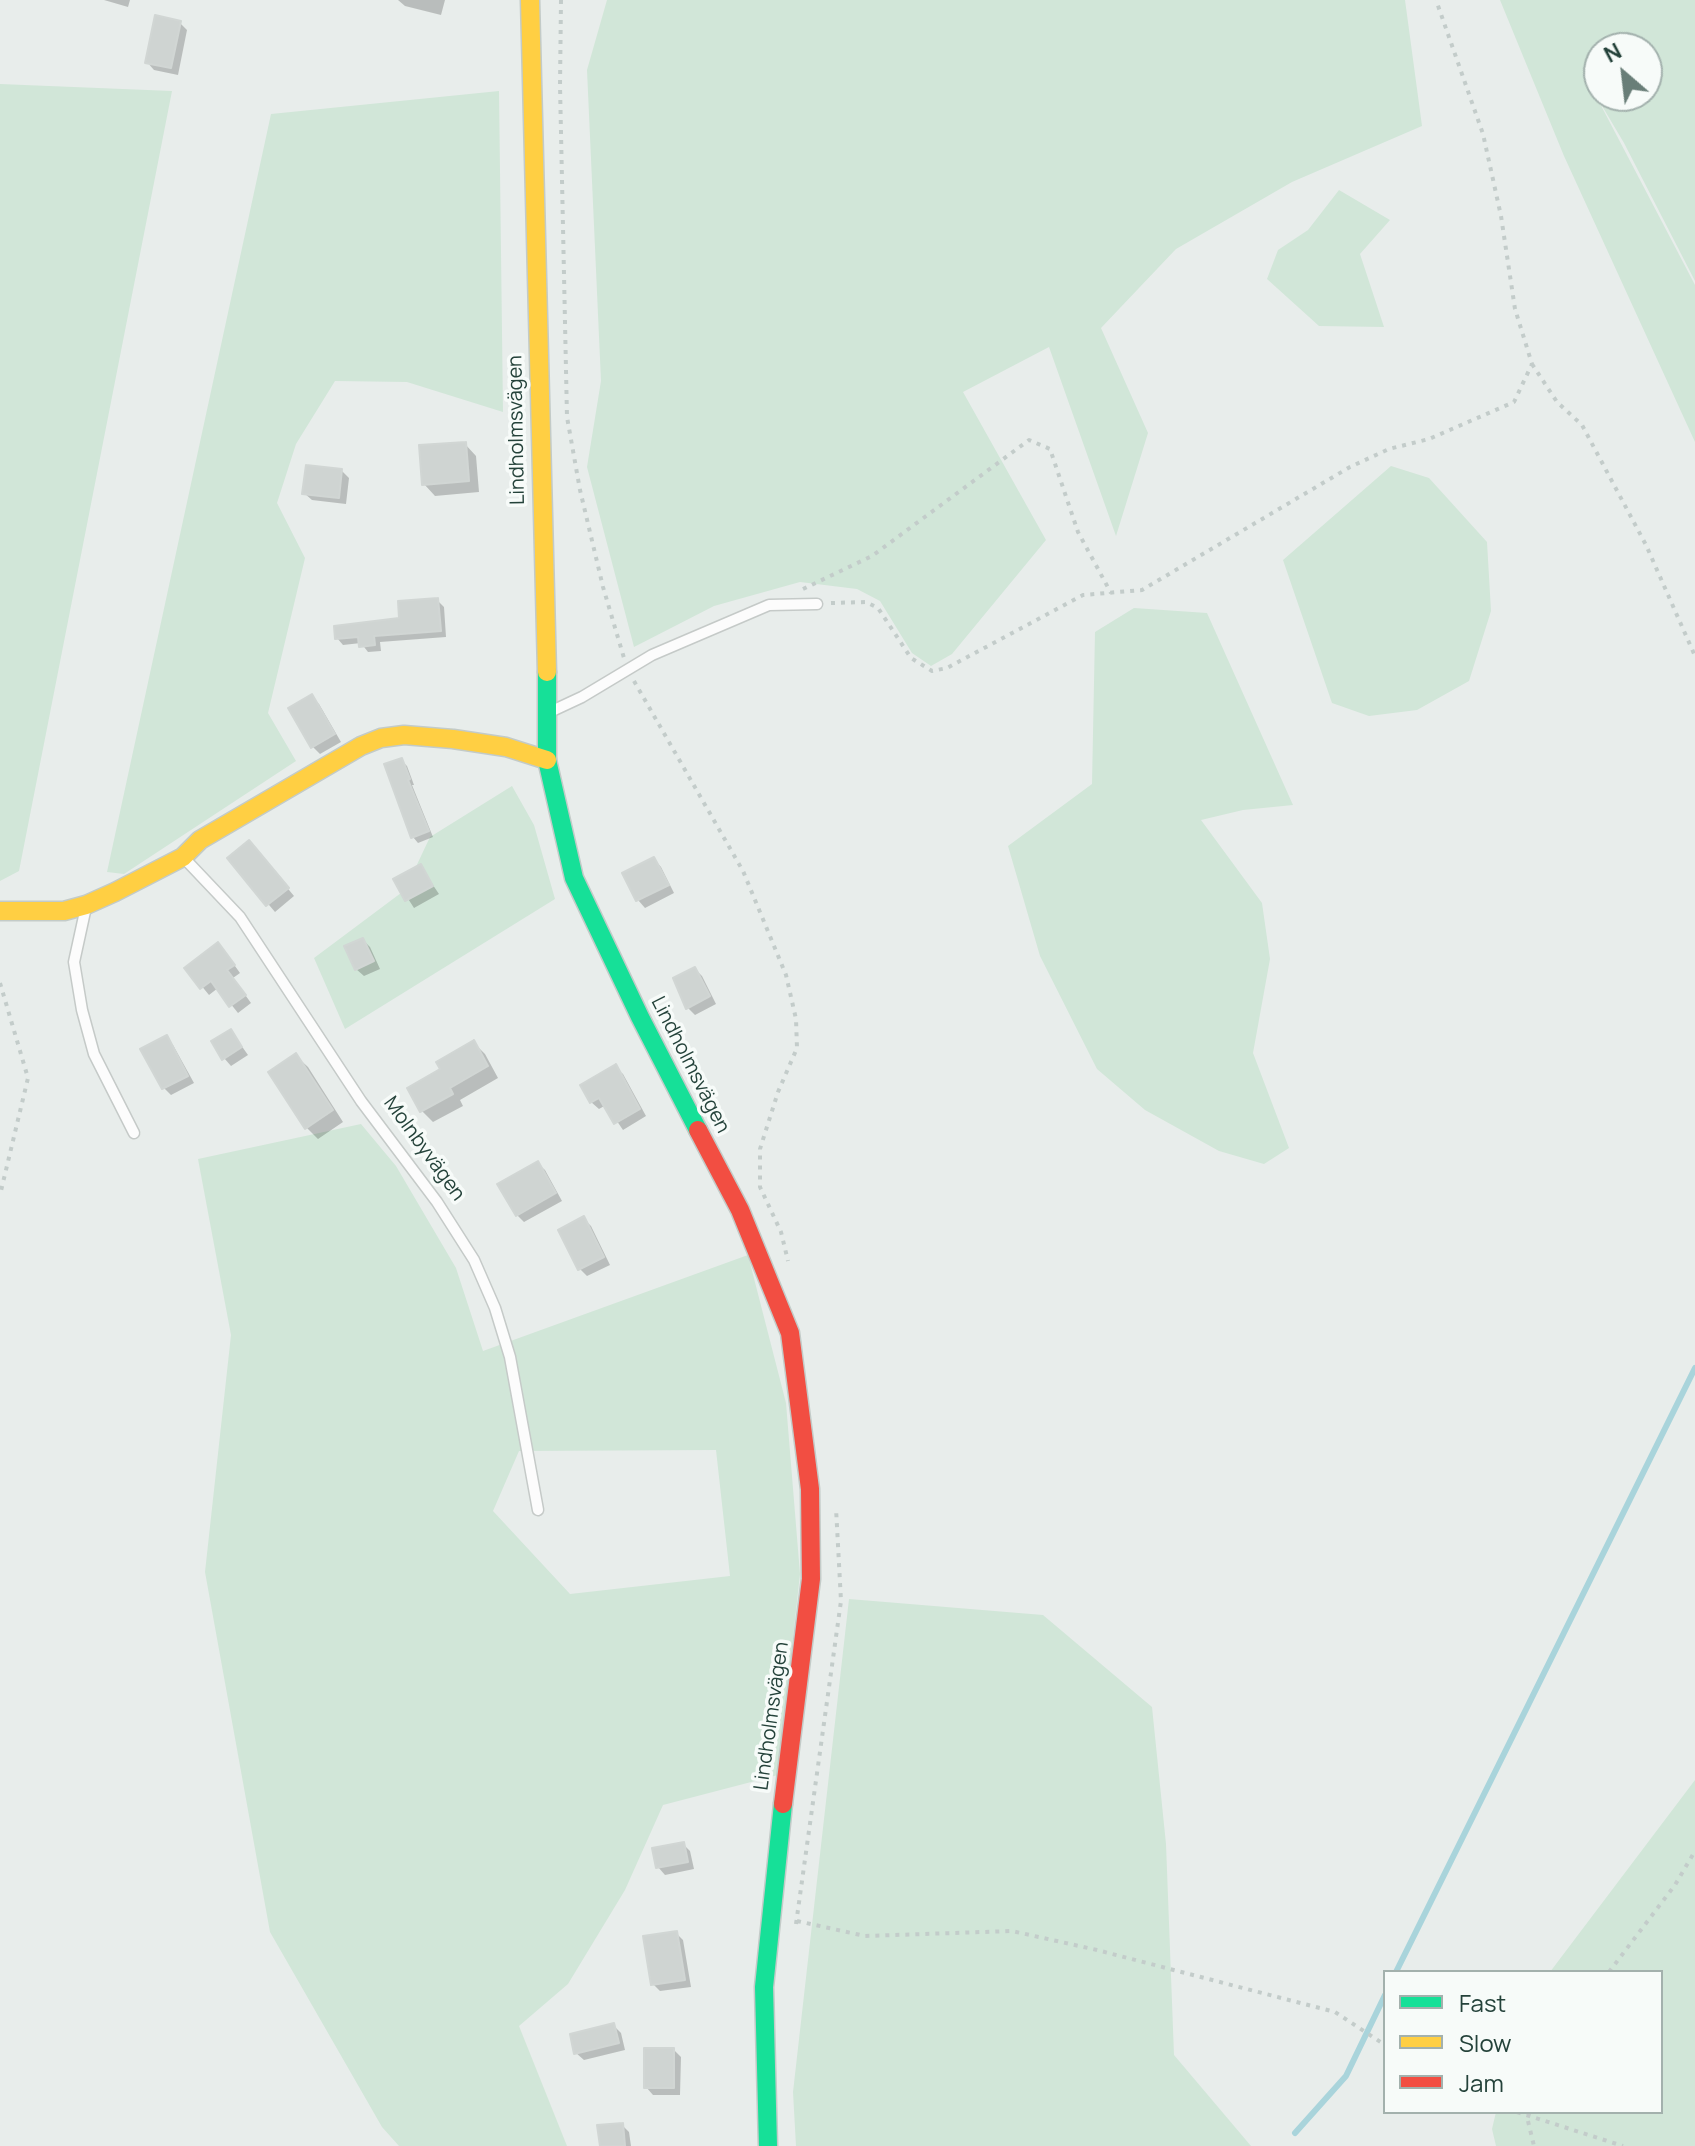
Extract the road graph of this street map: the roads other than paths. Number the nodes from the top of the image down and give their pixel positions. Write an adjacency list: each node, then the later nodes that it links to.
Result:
1 (530, 0): 3 (main road, Lindholmsvägen)
2 (817, 604): 3 (lane)
3 (548, 713): 4 (main road, Lindholmsvägen)
4 (547, 760): 5 (main road); 10 (main road, Lindholmsvägen)
5 (183, 857): 6 (main road); 9 (lane, Molnbyvägen)
6 (86, 905): 7 (main road); 8 (lane)
7 (0, 911)
8 (134, 1133)
9 (538, 1510)
10 (768, 2146)

